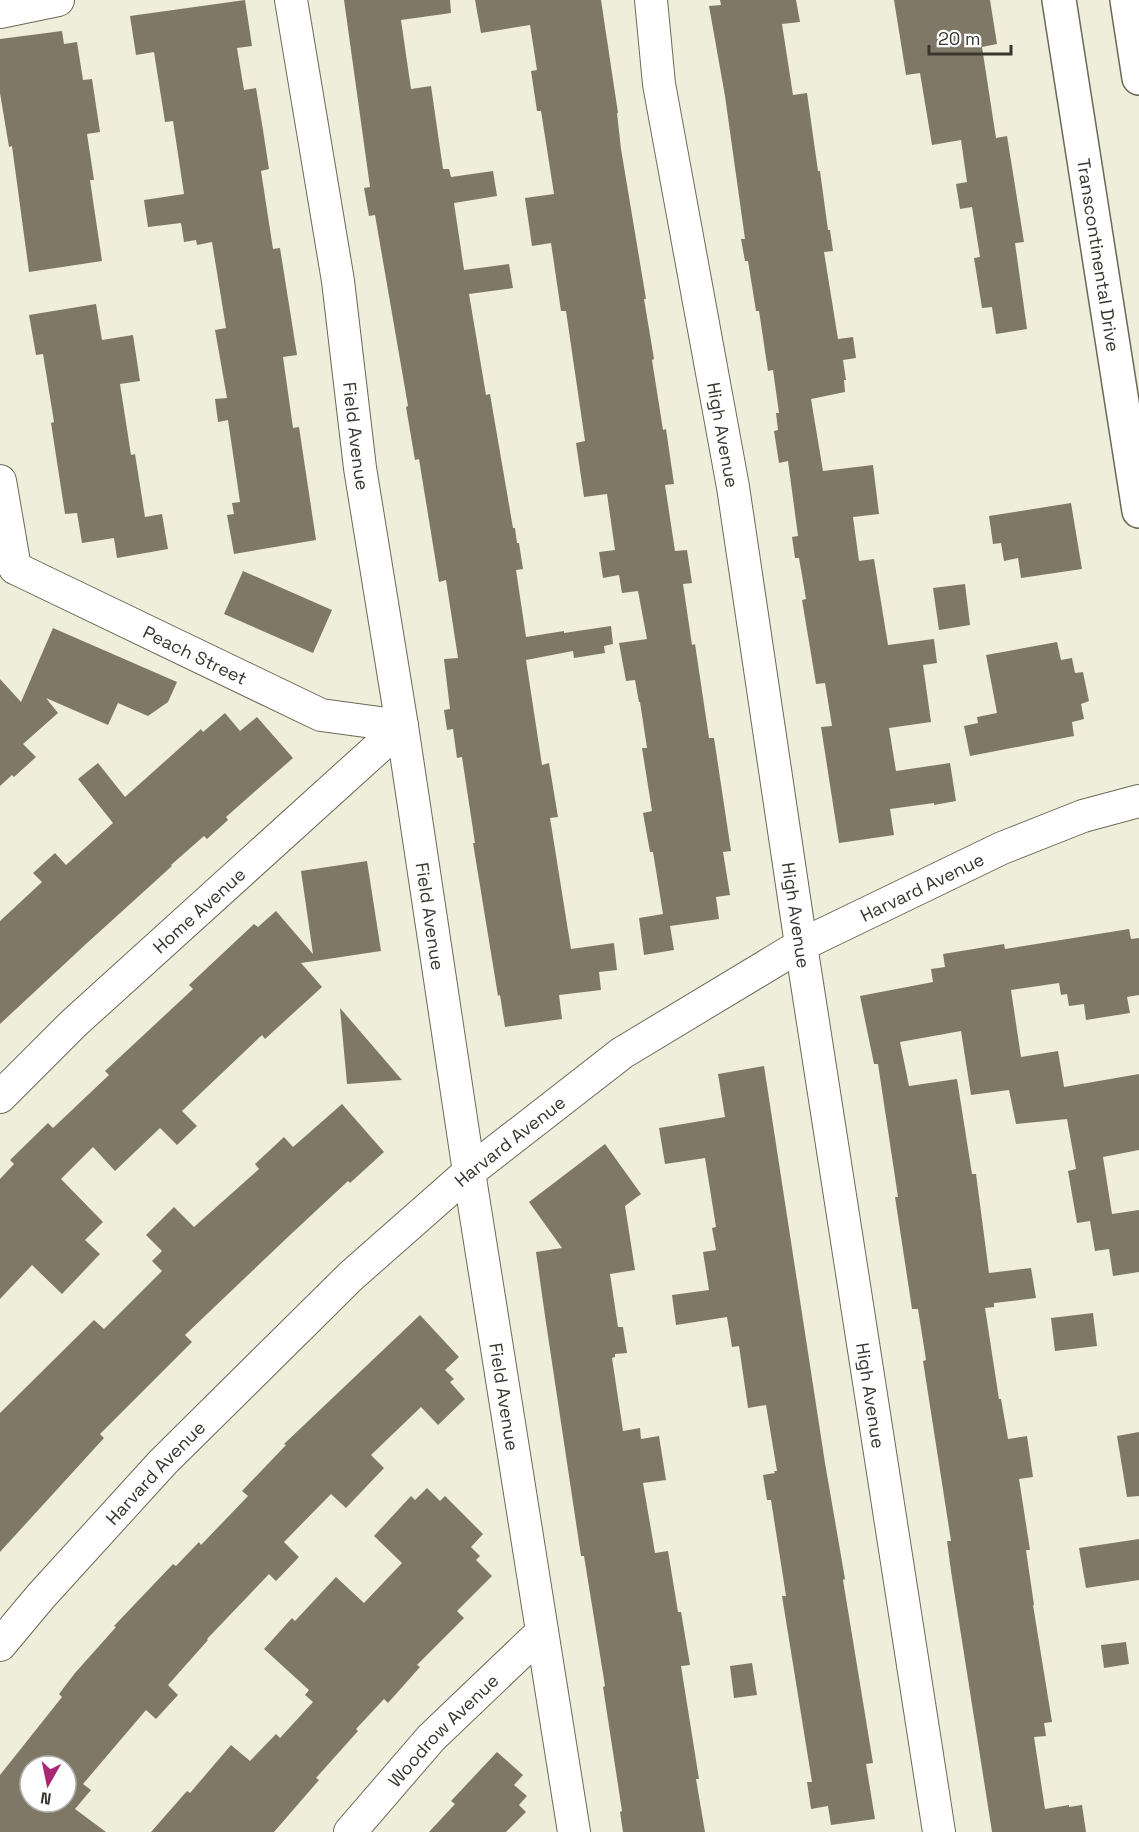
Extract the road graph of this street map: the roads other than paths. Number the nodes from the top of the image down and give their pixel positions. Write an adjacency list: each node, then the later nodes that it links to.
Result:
1 (58, 0): 6 (street)
2 (291, 0): 11 (street, Field Avenue)
3 (651, 0): 13 (street, High Avenue)
4 (1059, 0): 9 (street, Transcontinental Drive)
5 (1127, 0): 7 (street)
6 (0, 12)
7 (1139, 78)
8 (0, 481): 10 (street)
9 (1139, 511)
10 (7, 575): 11 (street, Peach Street)
11 (402, 726): 14 (street, Home Avenue); 15 (street, Field Avenue)
12 (1139, 801): 13 (street, Harvard Avenue)
13 (801, 945): 15 (street, Harvard Avenue); 20 (street, High Avenue)
14 (0, 1097)
15 (469, 1172): 16 (street, Field Avenue); 17 (street, Harvard Avenue)
16 (542, 1632): 18 (street, Woodrow Avenue); 19 (street, Field Avenue)
17 (0, 1645)
18 (350, 1832)
19 (574, 1832)
20 (939, 1832)

